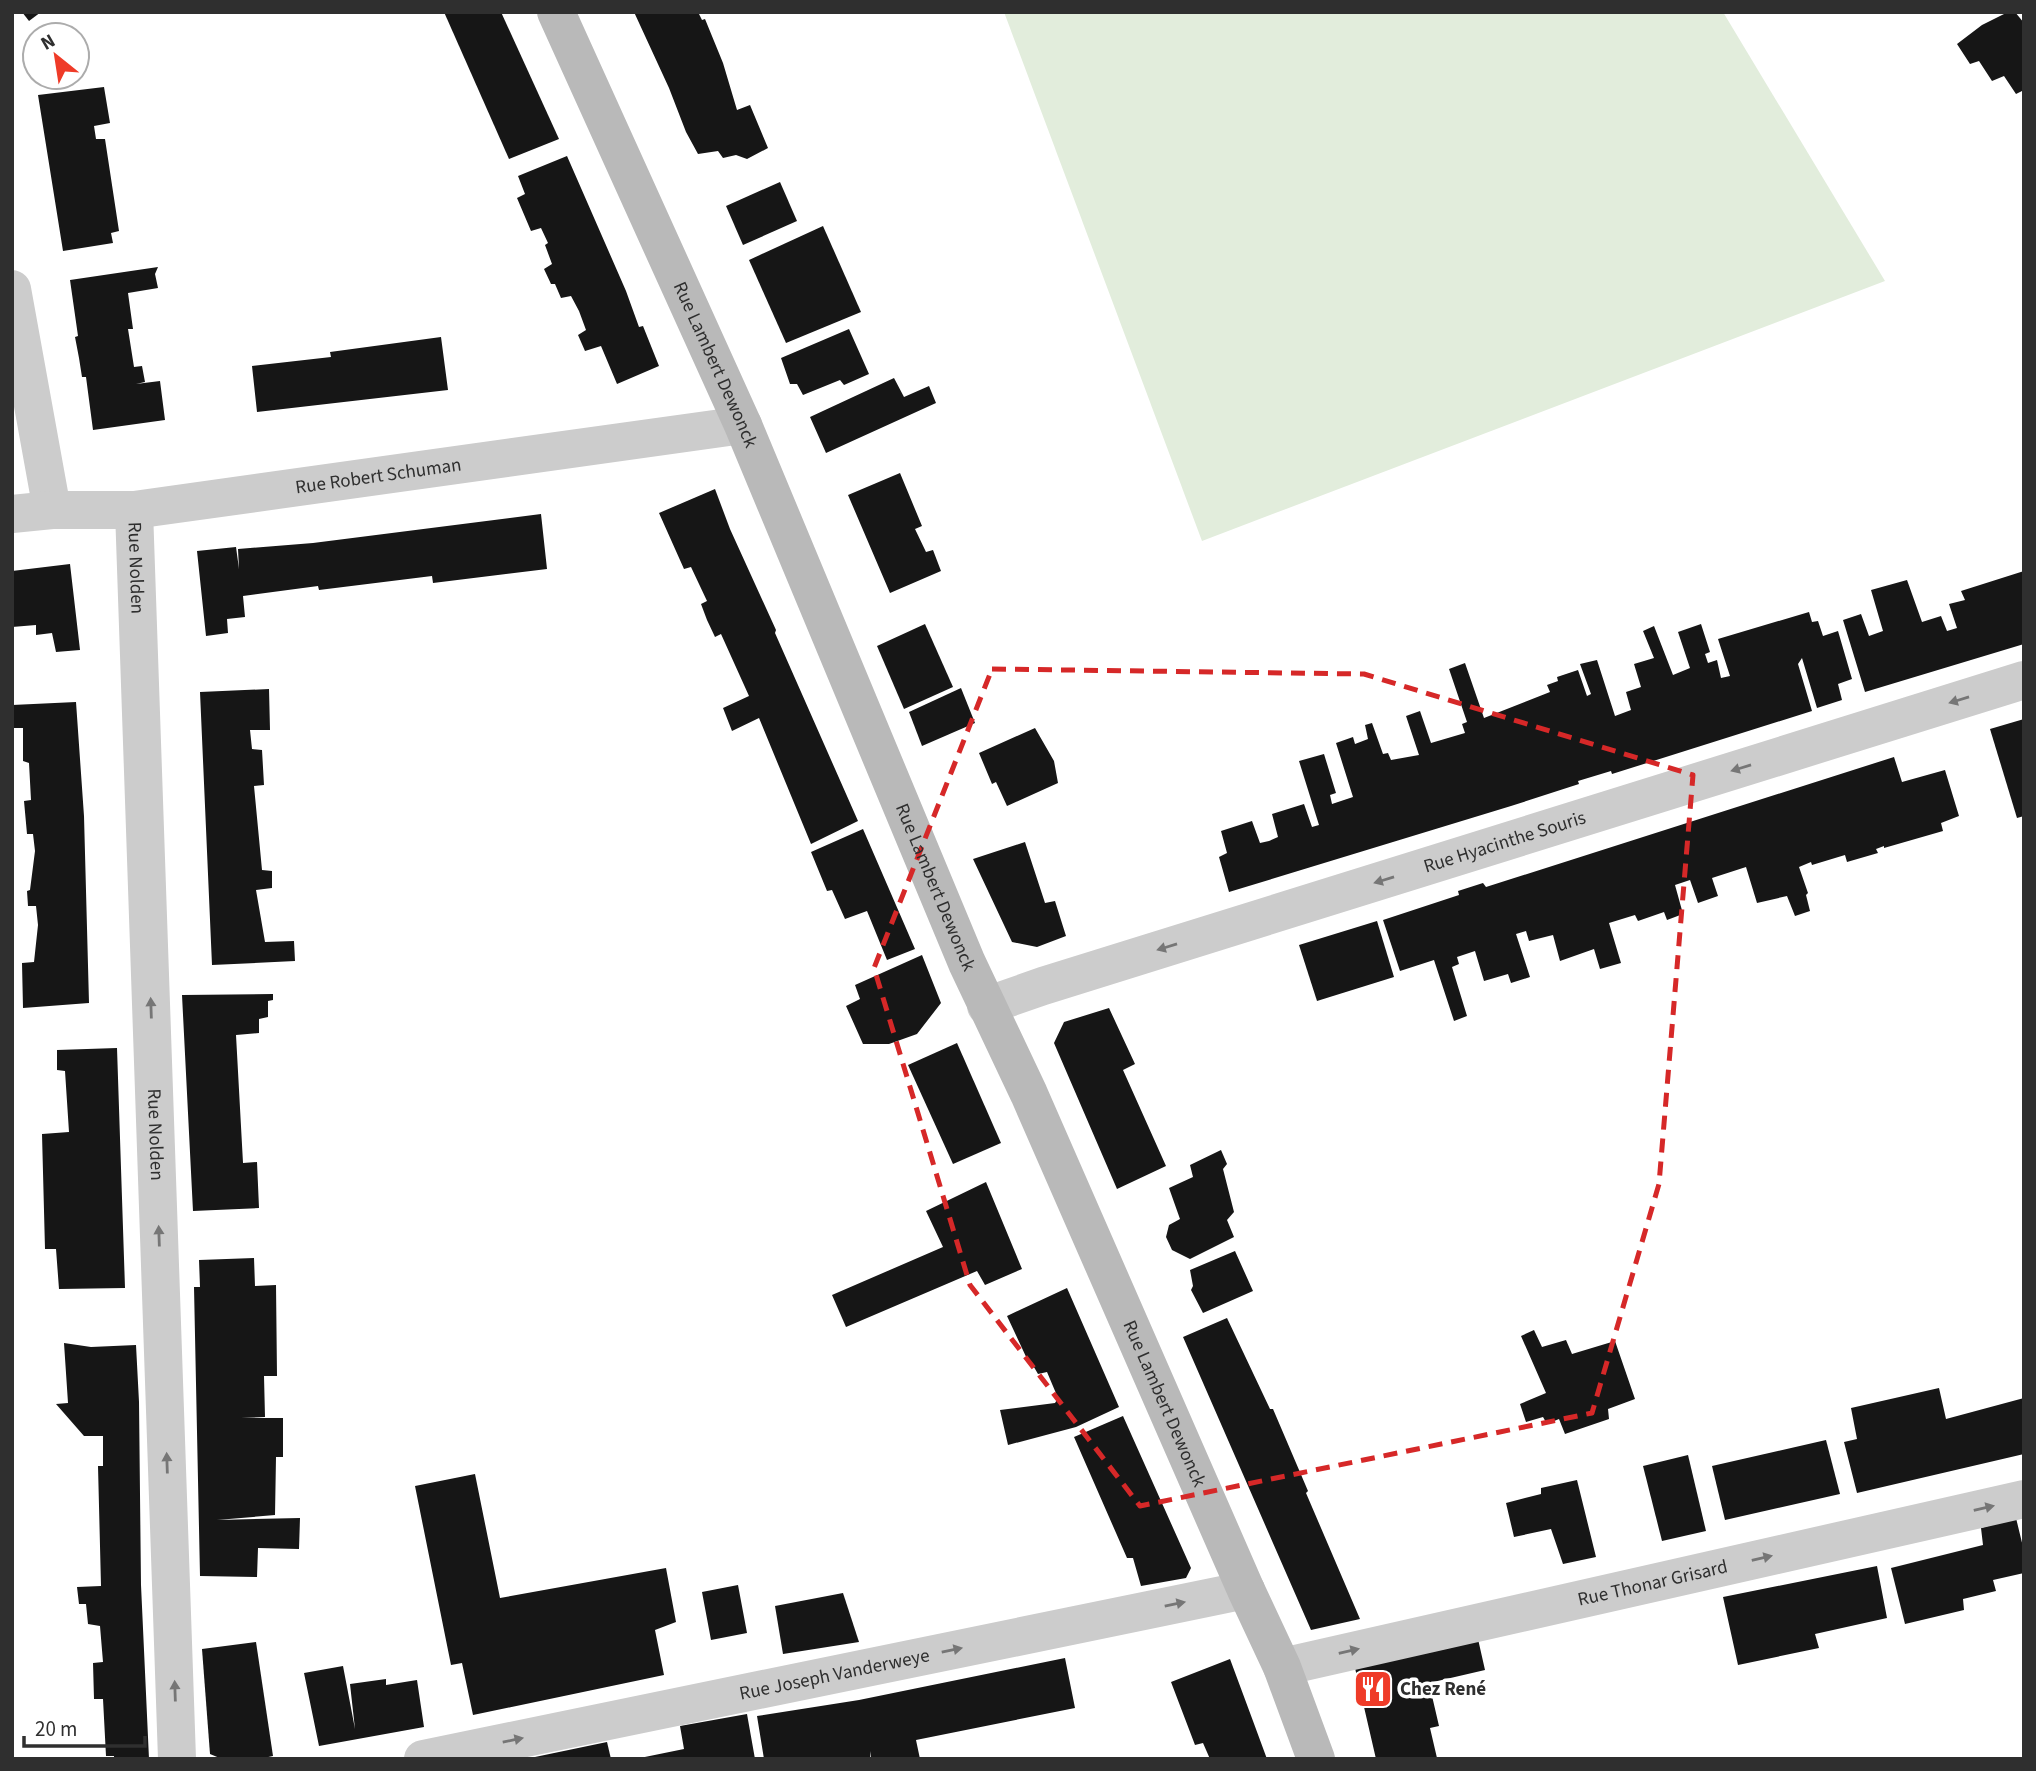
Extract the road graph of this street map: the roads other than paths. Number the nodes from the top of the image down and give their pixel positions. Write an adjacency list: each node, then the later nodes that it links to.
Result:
1 (556, 12): 3 (street, Rue Lambert Dewonck)
2 (12, 289): 4 (street)
3 (743, 425): 5 (street, Rue Robert Schuman); 8 (street, Rue Lambert Dewonck)
4 (52, 510): 5 (street, Rue Robert Schuman); 6 (street, Rue Robert Schuman)
5 (134, 510): 12 (street, Rue Nolden, one-way to 5)
6 (12, 514)
7 (2024, 680): 8 (street, Rue Hyacinthe Souris, one-way to 8)
8 (986, 1006): 10 (street, Rue Lambert Dewonck)
9 (2024, 1499): 11 (street, Rue Thonar Grisard, one-way to 9)
10 (1246, 1590): 11 (street, Rue Lambert Dewonck); 13 (street, Rue Joseph Vanderweye, one-way to 10)
11 (1282, 1667): 14 (street, Rue Lambert Dewonck)
12 (177, 1759)
13 (423, 1759)
14 (1316, 1759)

